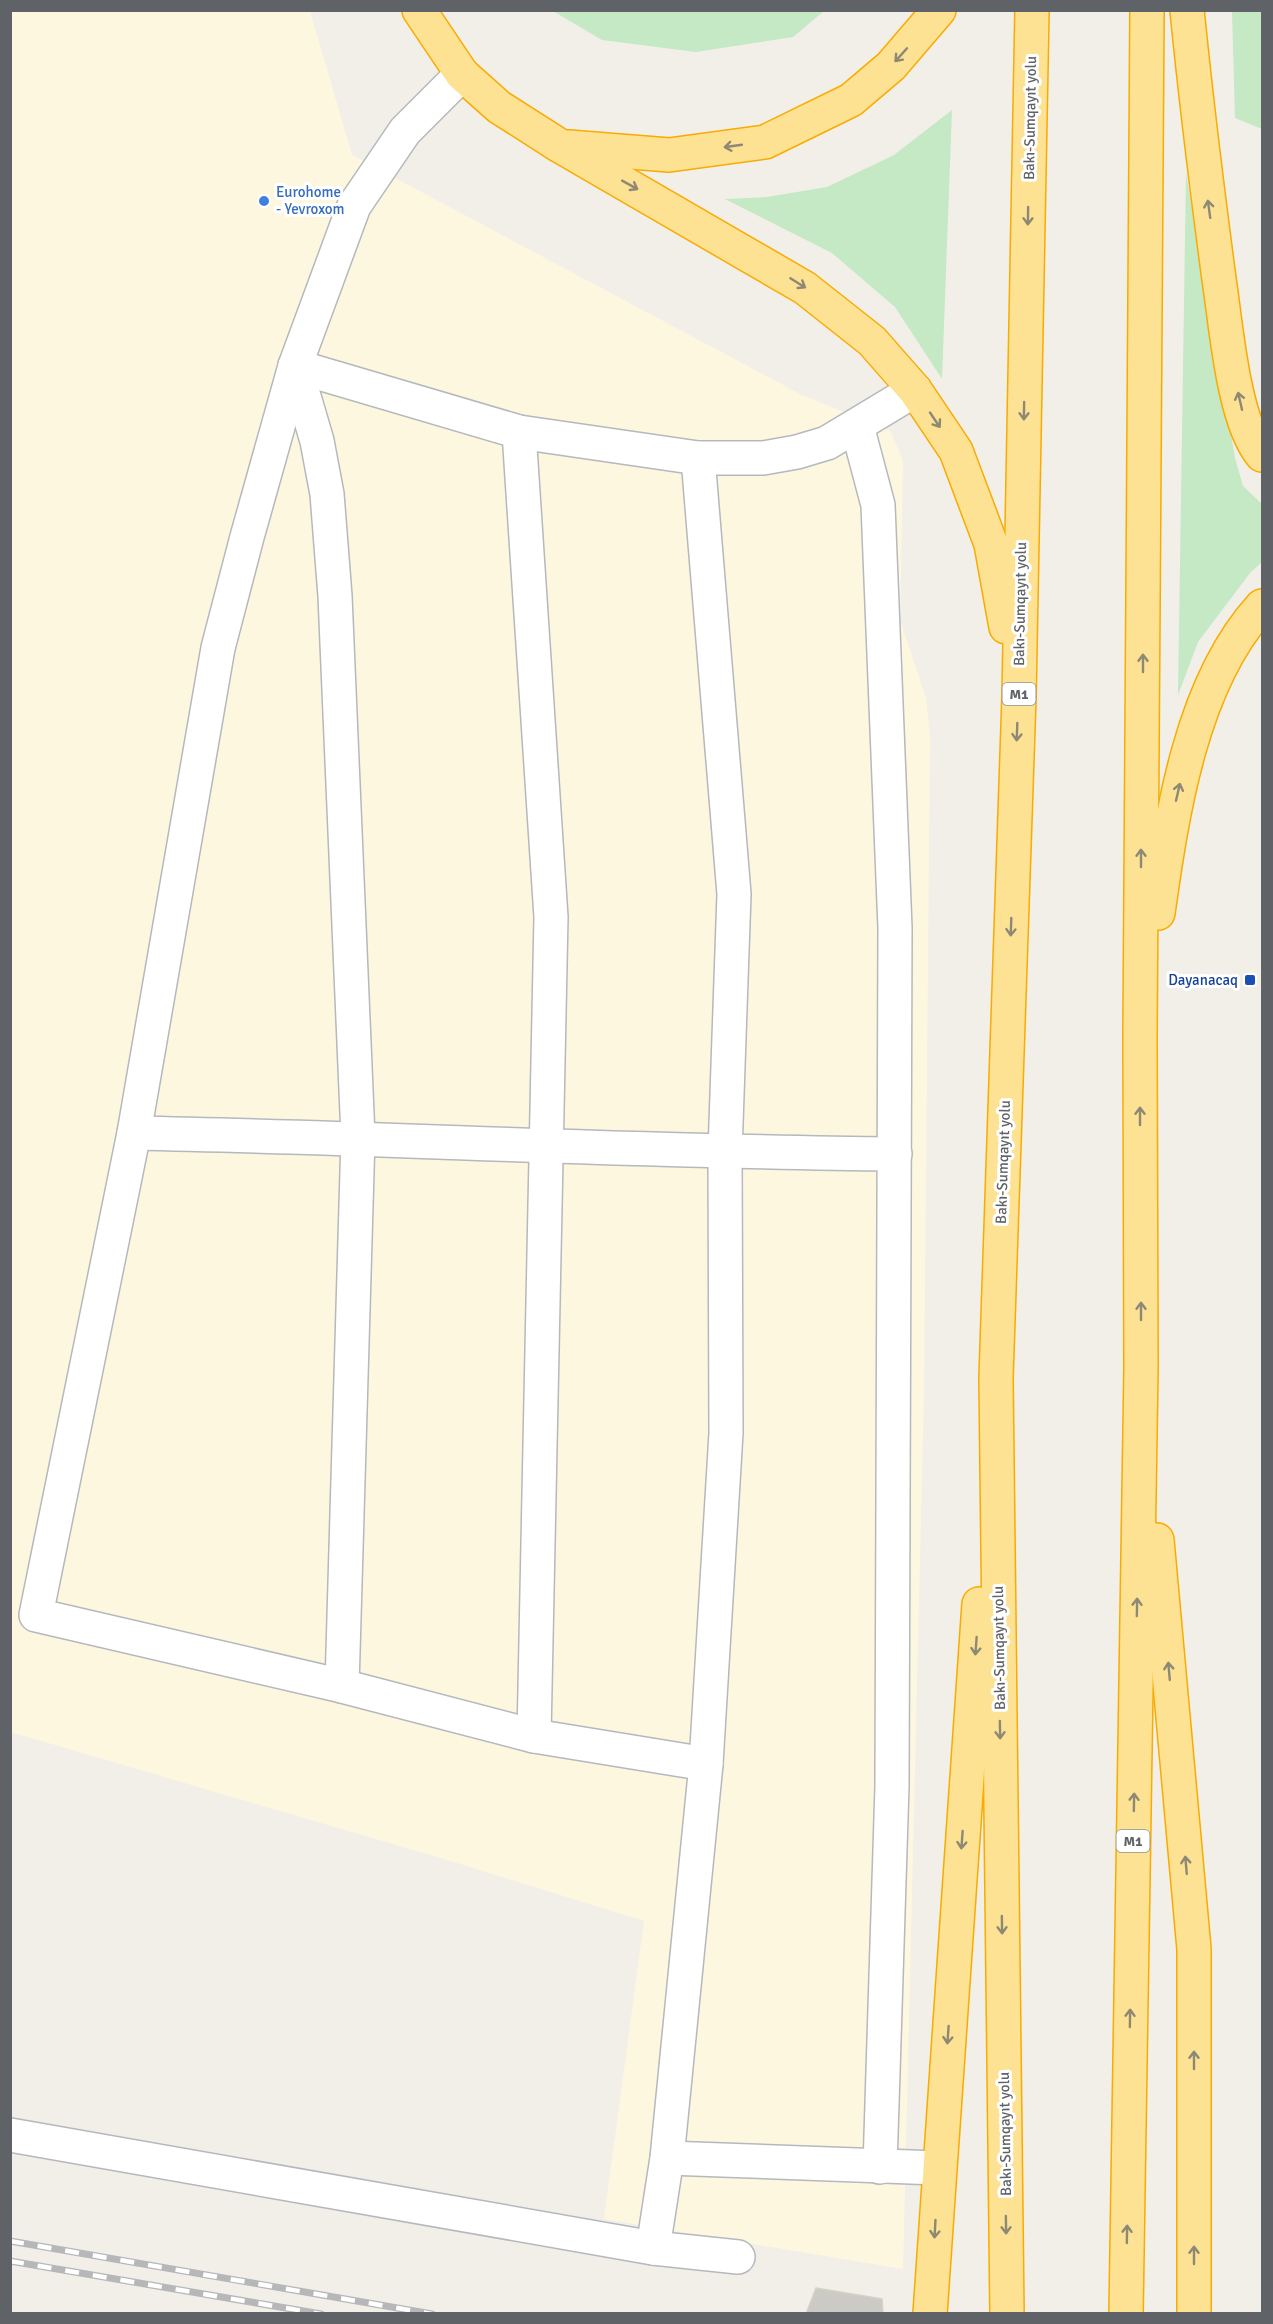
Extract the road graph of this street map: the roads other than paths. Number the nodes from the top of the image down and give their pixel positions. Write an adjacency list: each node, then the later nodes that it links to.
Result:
1 (419, 10): 6 (highway)
2 (939, 10): 7 (highway, one-way to 7)
3 (1032, 10): 15 (highway, Bakı-Sumqayıt yolu / M1, one-way to 15)
4 (1147, 10): 16 (highway, M1, one-way to 4)
5 (1187, 10): 12 (highway, one-way to 5)
6 (462, 74): 7 (highway); 8 (street)
7 (560, 146): 9 (highway, one-way to 9)
8 (295, 366): 11 (street); 17 (street); 18 (street)
9 (915, 390): 10 (street); 15 (highway, one-way to 15)
10 (857, 426): 13 (street); 21 (street)
11 (519, 432): 13 (street); 19 (street)
12 (1263, 455)
13 (698, 458): 20 (street)
14 (1263, 606): 16 (highway, one-way to 14)
15 (1019, 697): 23 (highway, Bakı-Sumqayıt yolu / M1, one-way to 23)
16 (1140, 1037): 22 (highway, M1, one-way to 16)
17 (134, 1133): 18 (street); 24 (street)
18 (358, 1137): 19 (street); 24 (street)
19 (547, 1146): 20 (street); 25 (street)
20 (725, 1152): 21 (street); 26 (street)
21 (895, 1154): 29 (street)
22 (1141, 1369): 35 (highway, M1, one-way to 22); 36 (highway, one-way to 22)
23 (996, 1378): 30 (highway, one-way to 30); 34 (highway, Bakı-Sumqayıt yolu / M1, one-way to 34)
24 (342, 1686): 25 (street)
25 (534, 1736): 26 (street)
26 (706, 1764): 28 (street)
27 (10, 2135): 31 (street)
28 (668, 2158): 29 (street); 31 (street)
29 (880, 2167): 30 (street)
30 (938, 2168): 33 (highway, one-way to 33)
31 (653, 2248): 32 (street)
32 (738, 2257)
33 (930, 2313)
34 (1007, 2313)
35 (1126, 2313)
36 (1194, 2313)

